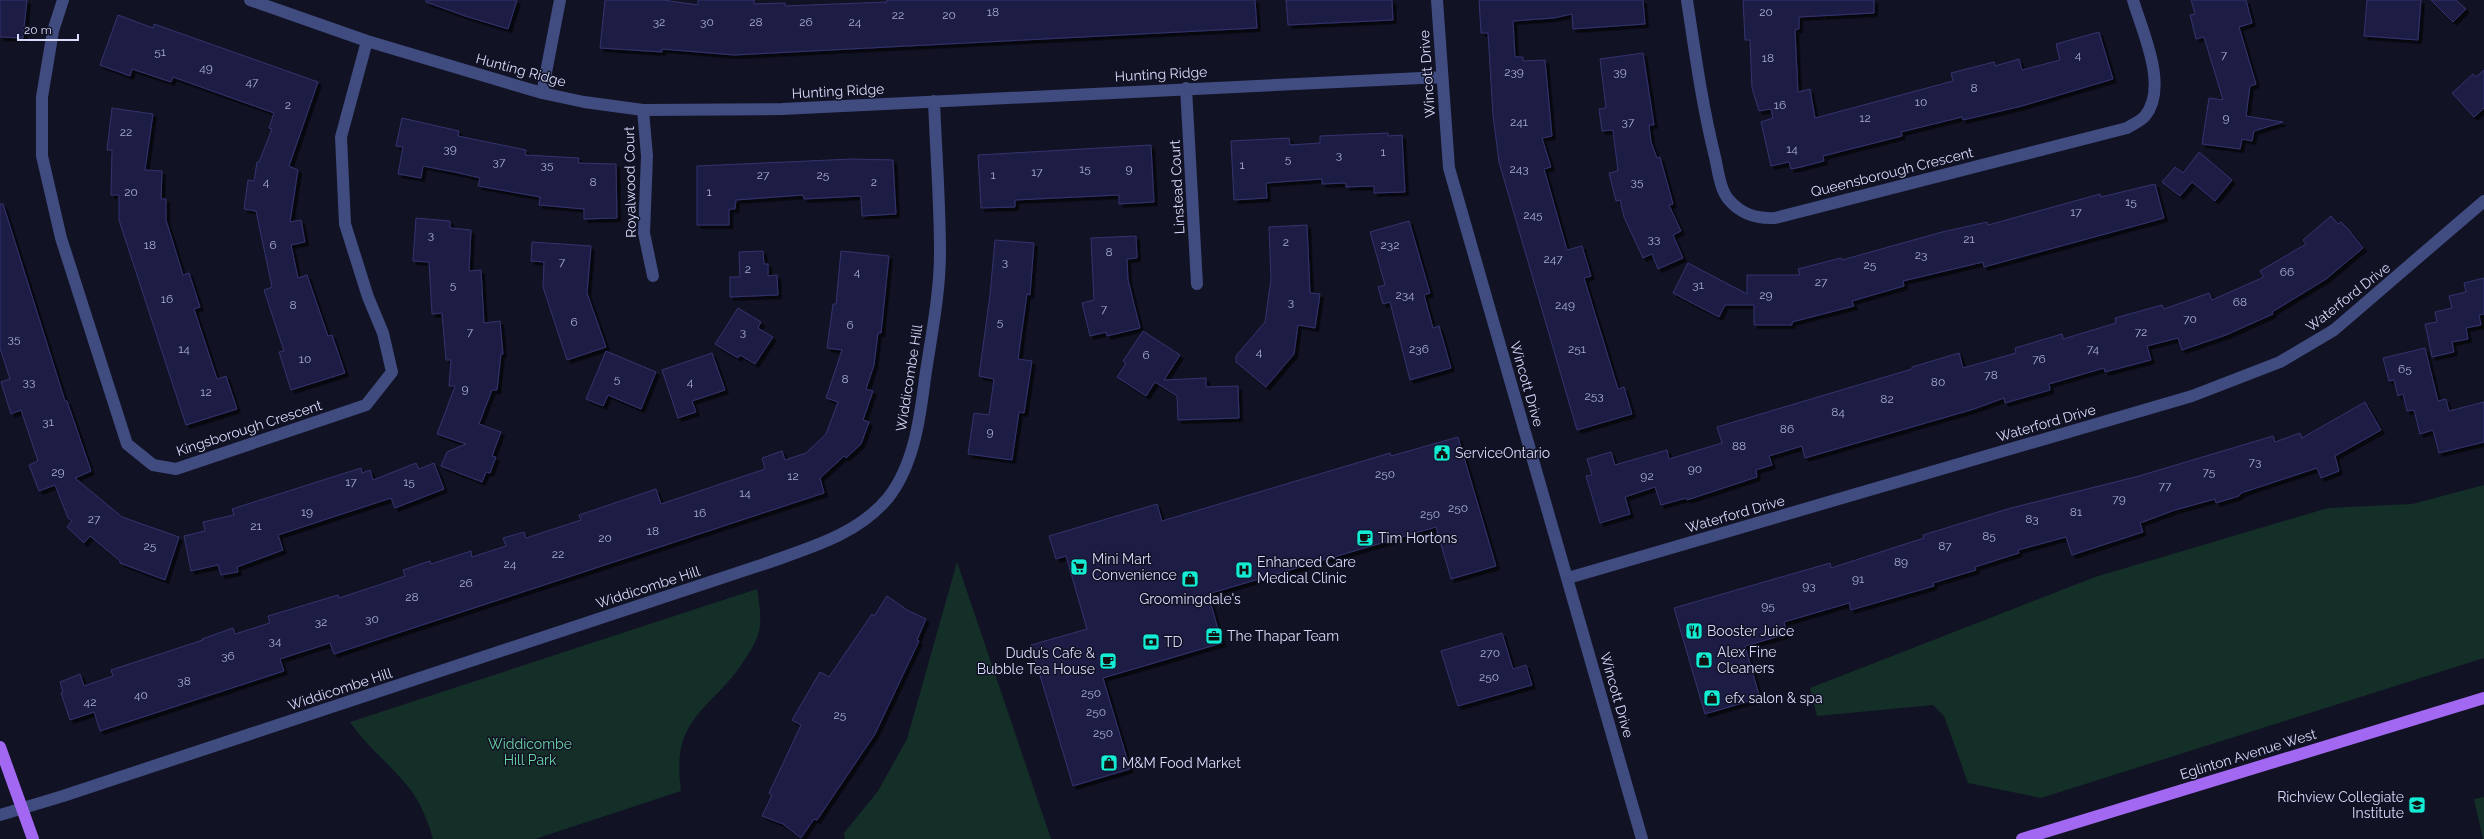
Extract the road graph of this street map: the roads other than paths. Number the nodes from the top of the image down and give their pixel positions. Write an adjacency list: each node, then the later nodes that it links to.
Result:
1 (63, 0): 7 (street, Kingsborough Crescent)
2 (250, 0): 7 (street, Hunting Ridge)
3 (560, 0): 10 (street)
4 (1437, 0): 8 (street, Wincott Drive)
5 (1687, 0): 6 (street, Queensborough Crescent)
6 (2133, 0)
7 (367, 41): 10 (street, Hunting Ridge)
8 (1442, 77): 9 (street, Hunting Ridge); 16 (street, Wincott Drive)
9 (1186, 88): 11 (street, Hunting Ridge); 15 (street, Linstead Court)
10 (542, 93): 12 (street, Hunting Ridge)
11 (934, 102): 12 (street, Hunting Ridge); 19 (street, Widdicombe Hill)
12 (643, 110): 14 (street, Royalwood Court)
13 (2484, 201): 16 (street, Waterford Drive)
14 (653, 276)
15 (1197, 284)
16 (1568, 578): 22 (street, Wincott Drive)
17 (2484, 698): 23 (main road, Eglinton Avenue West)
18 (0, 747): 19 (main road)
19 (22, 808): 20 (street, Widdicombe Hill); 21 (main road)
20 (0, 815)
21 (33, 839)
22 (1642, 839)
23 (2022, 839)

